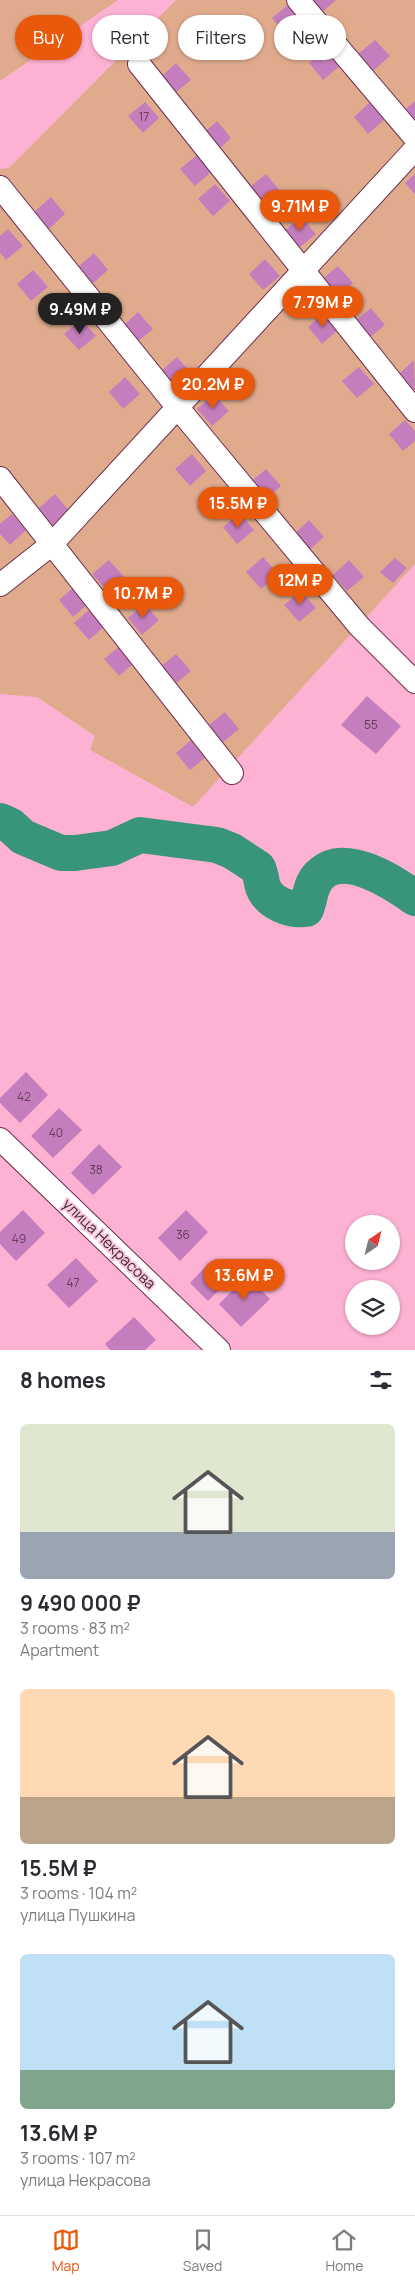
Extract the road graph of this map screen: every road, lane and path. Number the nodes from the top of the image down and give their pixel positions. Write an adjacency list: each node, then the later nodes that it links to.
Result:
1 (298, 0): 3 (street)
2 (139, 64): 6 (street)
3 (415, 138)
4 (415, 149): 6 (street)
5 (0, 188): 7 (street)
6 (304, 270): 7 (street); 8 (street)
7 (178, 408): 10 (street); 12 (street)
8 (415, 411)
9 (0, 478): 10 (street)
10 (52, 544): 11 (street); 13 (street)
11 (0, 585)
12 (415, 682)
13 (232, 773)
14 (0, 1139): 15 (street, улица Некрасова)
15 (219, 1350)

